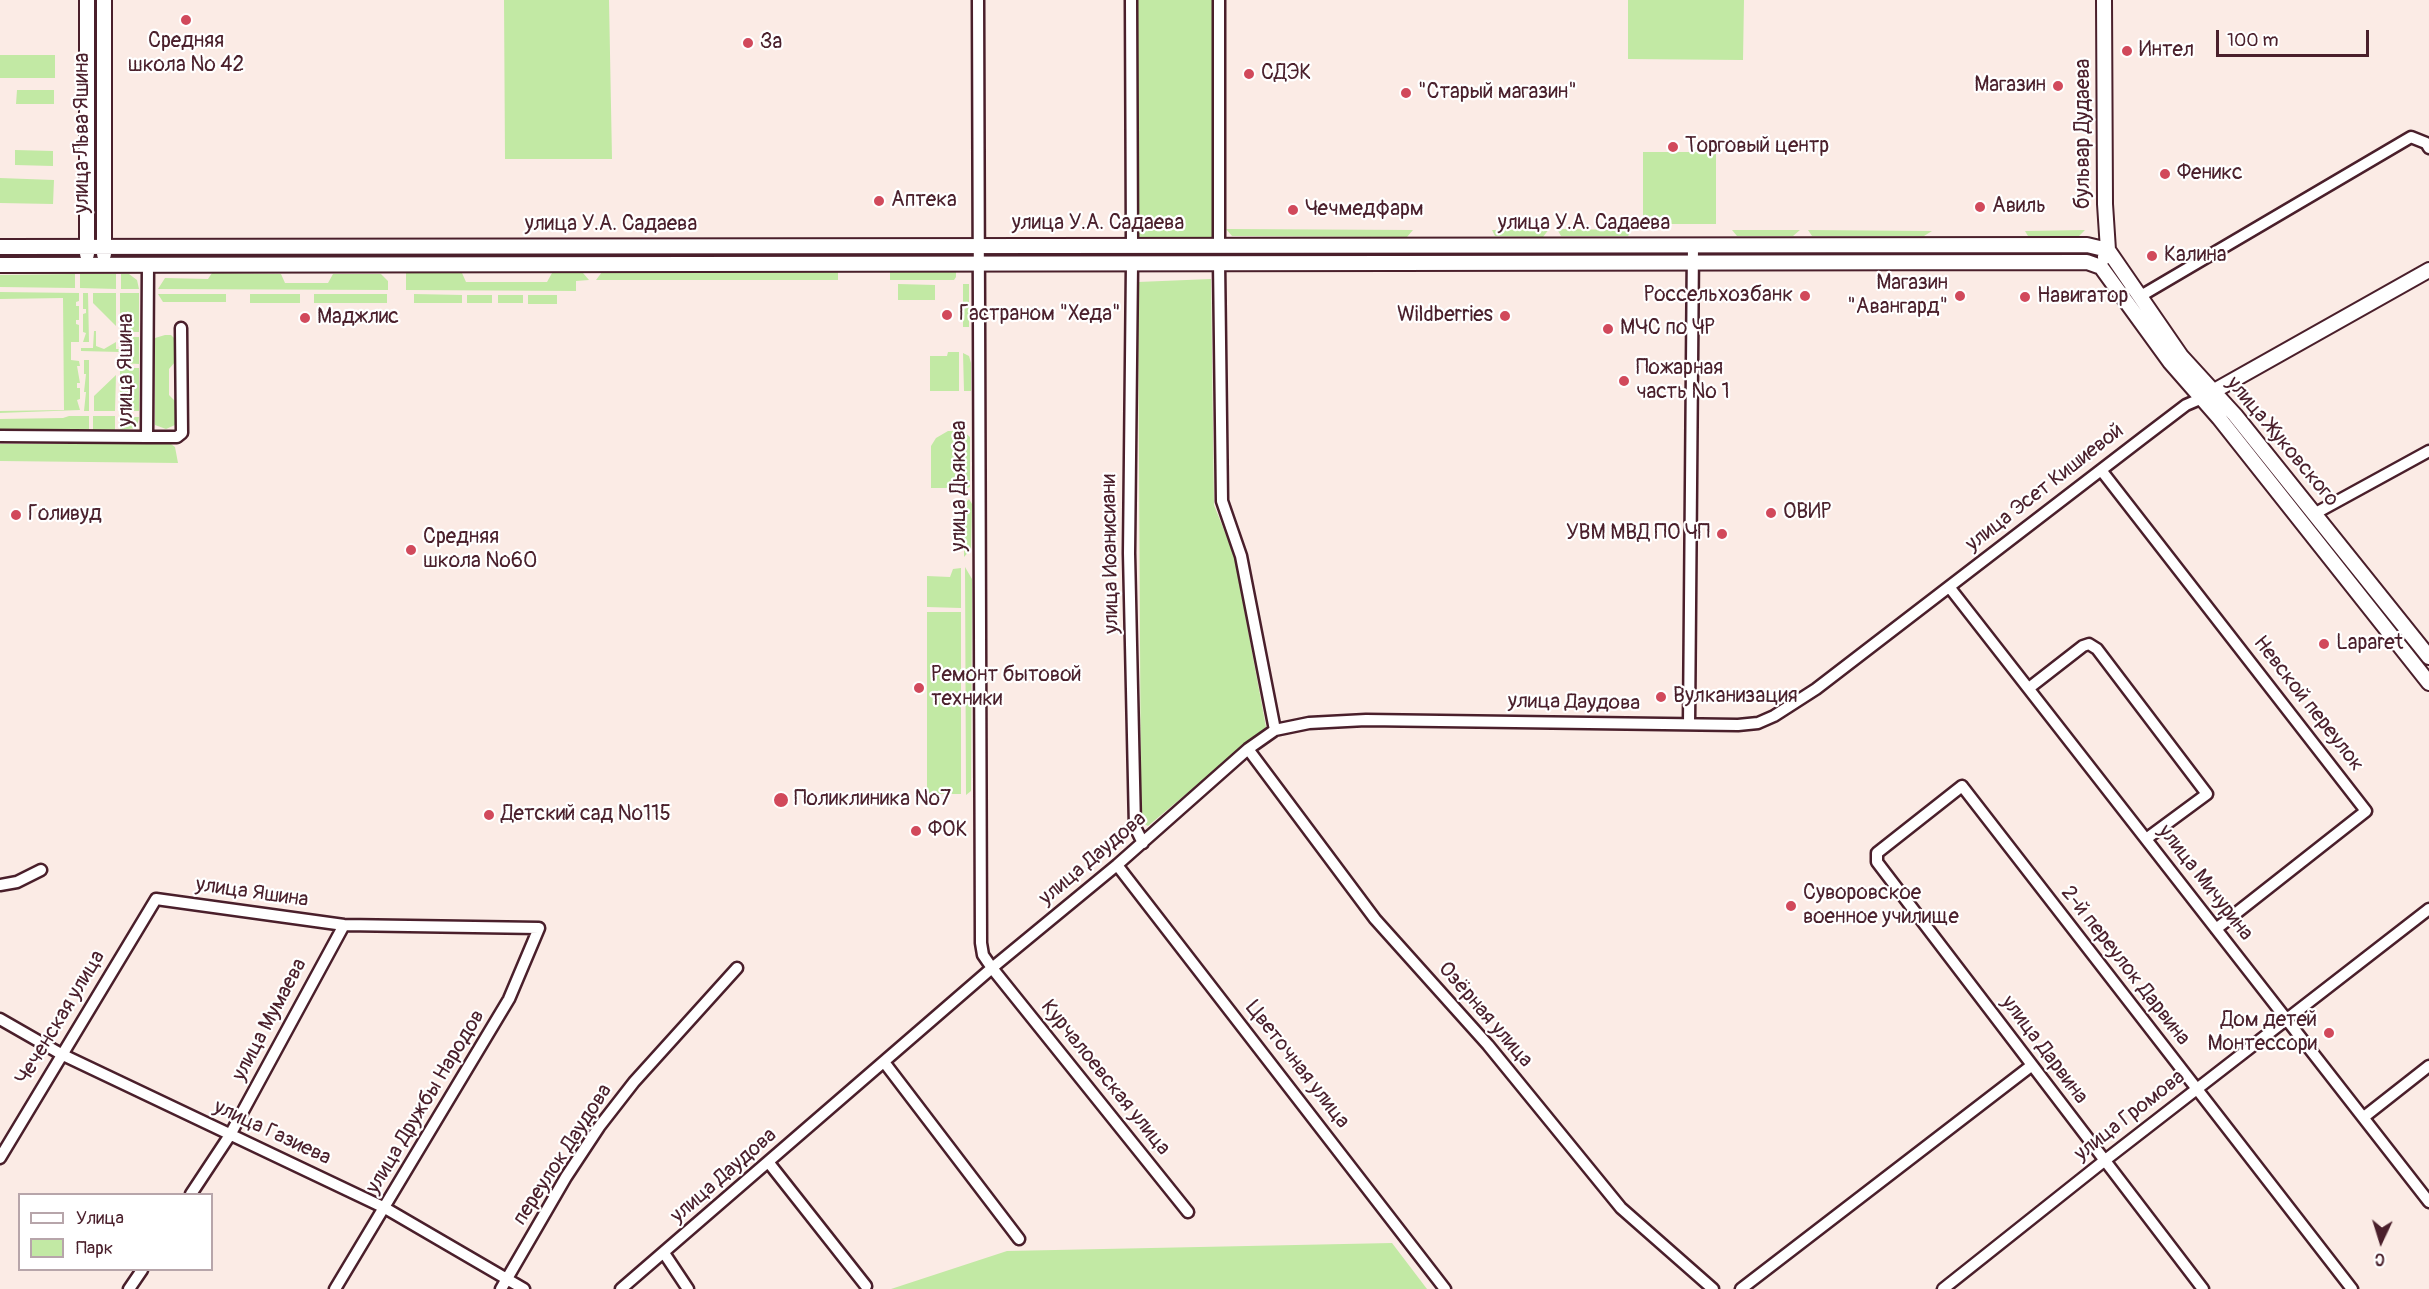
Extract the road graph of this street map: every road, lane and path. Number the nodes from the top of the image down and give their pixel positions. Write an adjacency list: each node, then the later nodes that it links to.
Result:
1 (87, 0): 13 (main road, улица Льва Яшина)
2 (104, 0): 14 (main road, улица Льва Яшина)
3 (978, 0): 8 (street, улица Дьякова)
4 (1131, 0): 9 (street)
5 (1219, 0): 10 (street)
6 (2104, 0): 15 (main road, бульвар Дудаева)
7 (2429, 148): 26 (street)
8 (978, 245): 9 (main road, улица У.А. Садаева); 14 (main road, улица У.А. Садаева); 18 (street, улица Дьякова)
9 (1132, 245): 10 (main road, улица У.А. Садаева)
10 (1219, 245): 11 (main road, улица У.А. Садаева)
11 (1693, 245): 15 (main road, улица У.А. Садаева); 17 (street)
12 (0, 247): 13 (main road, улица У.А. Садаева)
13 (87, 247): 14 (main road, улица У.А. Садаева); 21 (main road, улица Льва Яшина)
14 (104, 248): 22 (main road, улица Льва Яшина)
15 (2108, 250): 24 (main road, бульвар Дудаева); 26 (main road, улица Жуковского)
16 (1219, 262): 17 (main road, улица У.А. Садаева); 19 (main road, улица У.А. Садаева); 40 (street)
17 (1693, 262): 24 (main road, улица У.А. Садаева); 39 (street)
18 (978, 263): 19 (main road, улица У.А. Садаева); 23 (main road, улица У.А. Садаева); 54 (street, улица Дьякова)
19 (1132, 264): 43 (street, улица Иоанисиани)
20 (0, 265): 21 (main road, улица У.А. Садаева)
21 (87, 265): 22 (main road, улица У.А. Садаева)
22 (105, 265): 23 (main road, улица У.А. Садаева)
23 (147, 265): 31 (street, улица Яшина)
24 (2101, 267): 29 (main road)
25 (2429, 270): 28 (main road, улица Эсет Кишиевой)
26 (2139, 297): 28 (main road, улица Жуковского)
27 (182, 328): 31 (street)
28 (2214, 391): 29 (main road, улица Эсет Кишиевой); 34 (main road, улица Жуковского)
29 (2200, 399): 33 (street, улица Эсет Кишиевой); 37 (main road)
30 (0, 436): 31 (street, улица Яшина)
31 (147, 437)
32 (2429, 451): 34 (street)
33 (2101, 470): 35 (street, улица Эсет Кишиевой); 52 (street, Невской переулок)
34 (2314, 514): 36 (main road, улица Жуковского)
35 (1950, 588): 38 (street, улица Мичурина); 39 (street, улица Эсет Кишиевой)
36 (2429, 657)
37 (2429, 683)
38 (2030, 688): 42 (street, улица Мичурина); 42 (street)
39 (1689, 724): 40 (street, улица Даудова)
40 (1275, 730): 41 (street, улица Даудова)
41 (1248, 749): 43 (street, улица Даудова); 83 (street, Озёрная улица)
42 (2146, 839): 52 (street, улица Мичурина)
43 (1143, 843): 45 (street, улица Даудова)
44 (1877, 862): 60 (street, улица Дарвина); 61 (street, 2-й переулок Дарвина)
45 (1117, 865): 54 (street, улица Даудова); 82 (street, Цветочная улица)
46 (41, 870): 47 (street)
47 (0, 885)
48 (156, 899): 50 (street, улица Яшина); 57 (street, Чеченская улица)
49 (2429, 909): 56 (street, улица Громова)
50 (344, 925): 51 (street, улица Яшина); 63 (street, улица Мумаева)
51 (540, 928): 69 (street, улица Дружбы Народов)
52 (2216, 929): 56 (street, улица Мичурина)
53 (737, 968): 74 (street, переулок Даудова)
54 (992, 968): 58 (street, улица Даудова); 70 (street, Курчалоевская улица)
55 (0, 1018): 57 (street, улица Газиева)
56 (2285, 1019): 61 (street, улица Громова); 62 (street, улица Мичурина)
57 (61, 1054): 63 (street, улица Газиева); 64 (street, Чеченская улица)
58 (884, 1062): 66 (street, улица Даудова); 71 (street)
59 (2429, 1065): 62 (street)
60 (2031, 1066): 65 (street, улица Дарвина); 84 (street)
61 (2196, 1089): 65 (street, улица Громова); 87 (street, 2-й переулок Дарвина)
62 (2364, 1117): 68 (street, улица Мичурина)
63 (230, 1135): 67 (street, улица Мумаева); 69 (street, улица Газиева)
64 (0, 1158)
65 (2104, 1161): 85 (street, улица Громова); 86 (street, улица Дарвина)
66 (769, 1163): 72 (street, улица Даудова); 75 (street)
67 (192, 1193)
68 (2429, 1202)
69 (385, 1208): 74 (street, улица Газиева); 77 (street, улица Дружбы Народов)
70 (1188, 1212)
71 (1019, 1239)
72 (664, 1253): 80 (street, улица Даудова); 81 (street)
73 (141, 1271): 76 (street)
74 (508, 1278): 78 (street, переулок Даудова); 79 (street, улица Газиева)
75 (866, 1286)
76 (129, 1289)
77 (335, 1289)
78 (501, 1289)
79 (524, 1289)
80 (621, 1289)
81 (688, 1289)
82 (1445, 1289)
83 (1713, 1289)
84 (1742, 1289)
85 (1943, 1289)
86 (2203, 1289)
87 (2352, 1289)

